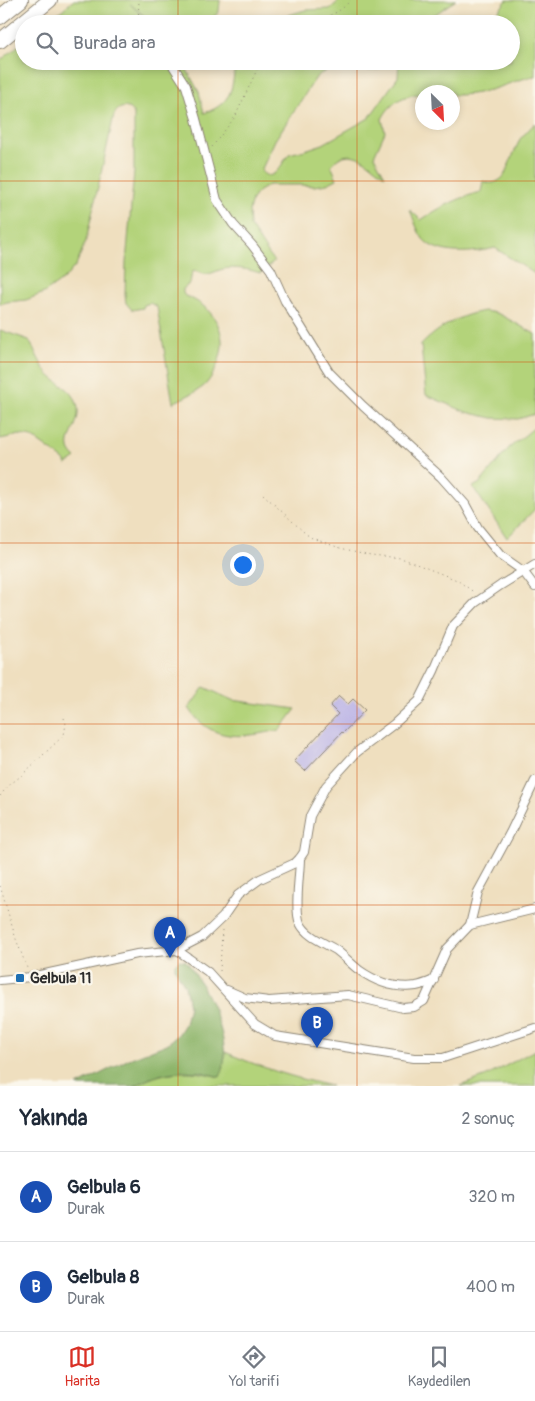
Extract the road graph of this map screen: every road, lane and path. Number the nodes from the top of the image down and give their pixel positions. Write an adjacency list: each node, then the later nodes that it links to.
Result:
1 (21, 0): 8 (highway)
2 (50, 0): 5 (highway)
3 (139, 0): 6 (path)
4 (350, 0): 7 (path)
5 (31, 15)
6 (138, 15)
7 (329, 15)
8 (0, 17)
9 (15, 28): 10 (highway)
10 (0, 40)
11 (176, 70): 13 (street)
12 (257, 70): 13 (path)
13 (205, 156): 16 (street)
14 (263, 494): 19 (path)
15 (535, 564): 16 (street)
16 (523, 572): 17 (street); 18 (street); 19 (street)
17 (535, 574)
18 (535, 586)
19 (481, 599): 23 (street)
20 (64, 718): 22 (path)
21 (535, 781): 27 (street)
22 (0, 796)
23 (300, 858): 26 (street); 31 (street)
24 (0, 886): 29 (path)
25 (535, 909): 27 (street)
26 (223, 917): 28 (street); 32 (path)
27 (470, 925): 31 (street)
28 (177, 950): 29 (street); 32 (street)
29 (30, 977): 30 (street)
30 (0, 980)
31 (434, 980): 32 (street)
32 (221, 986): 33 (street)
33 (535, 1028)

